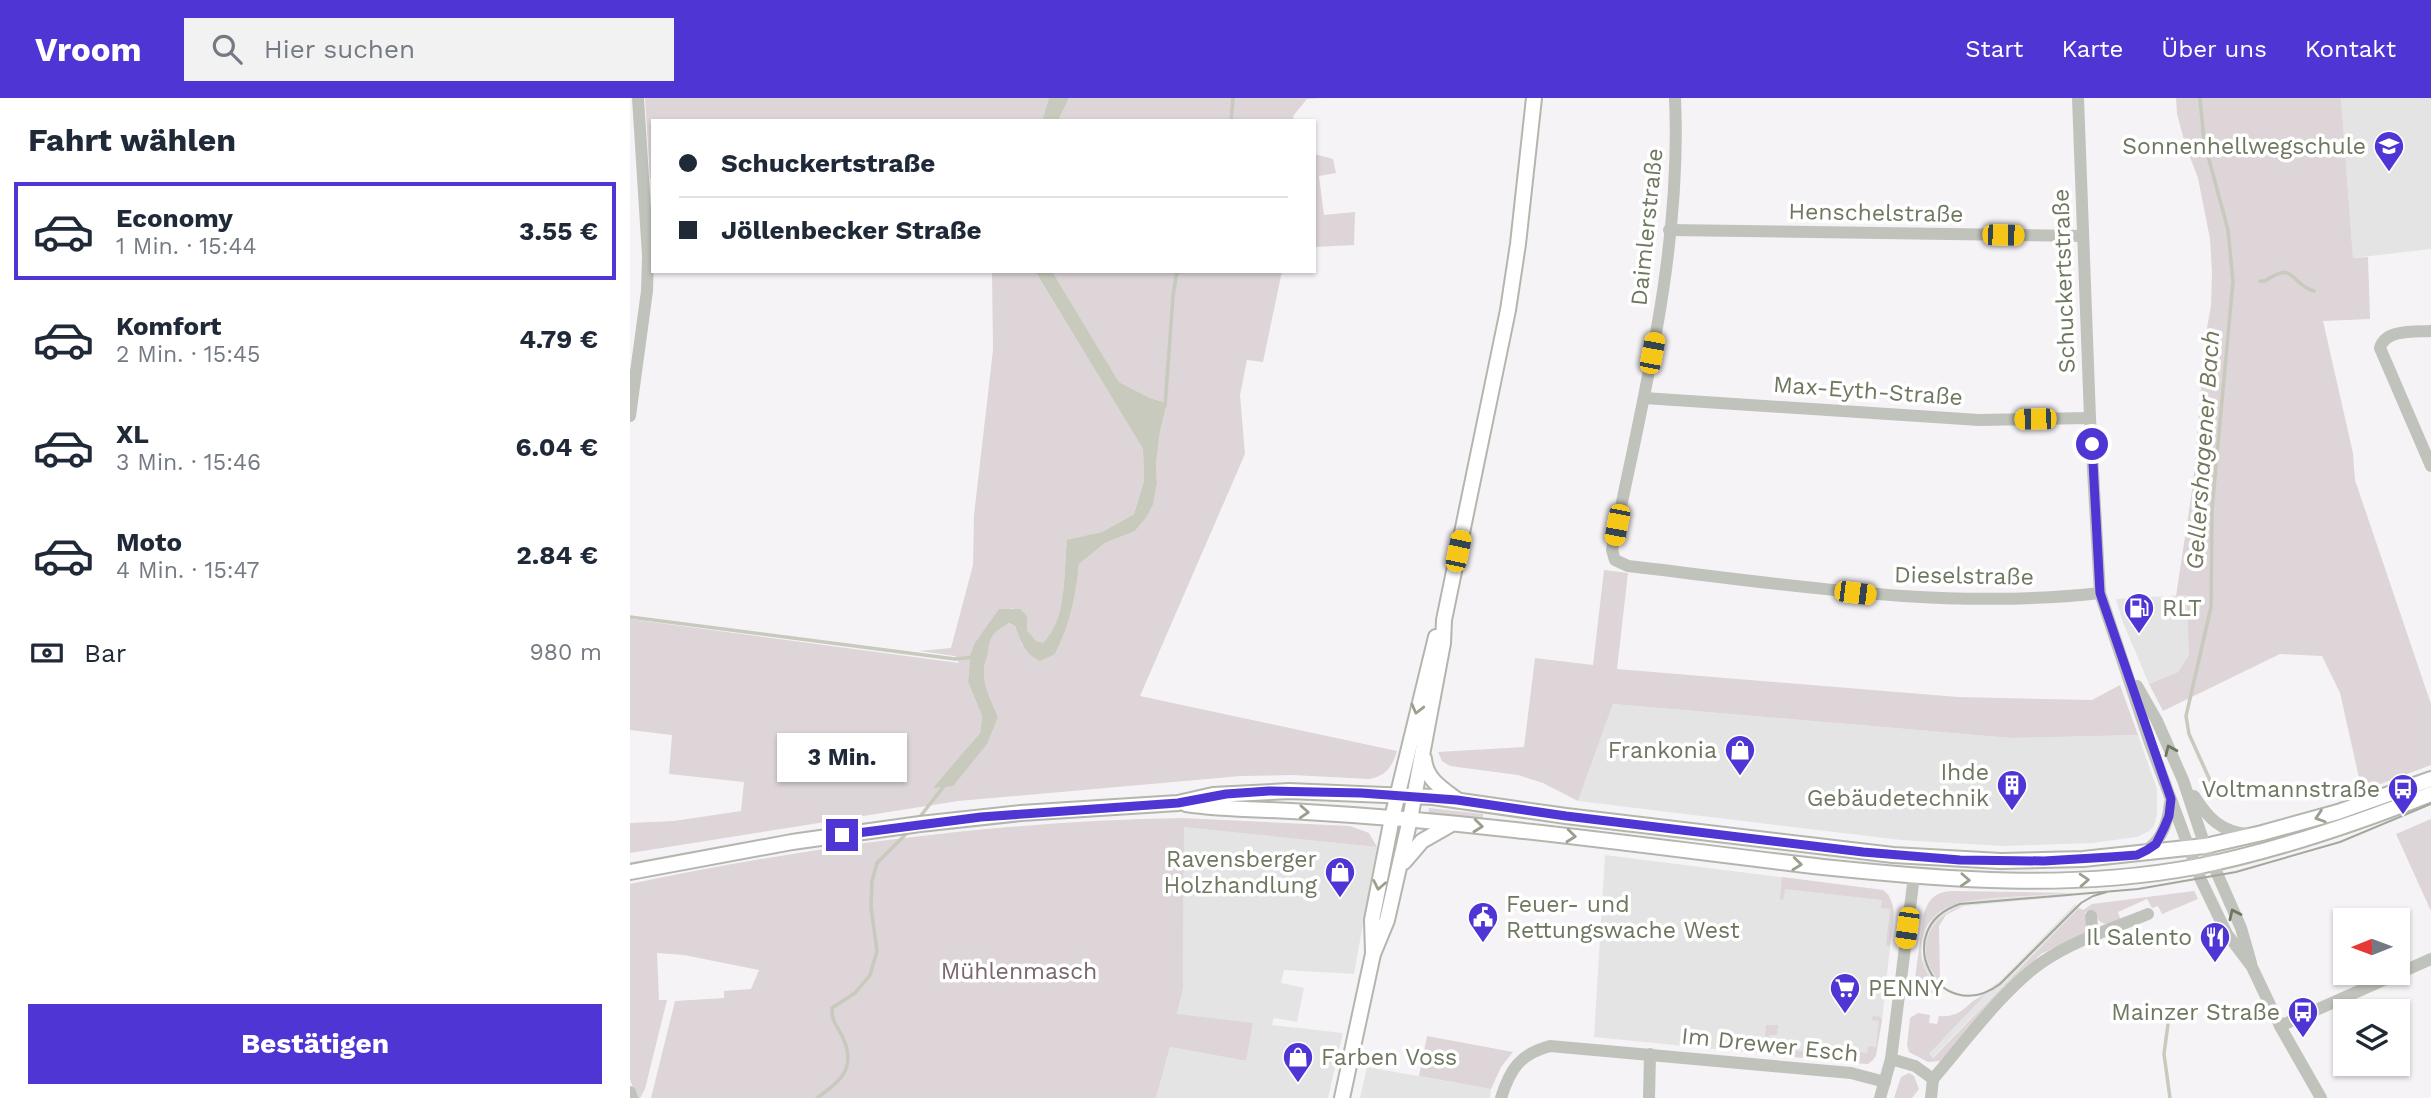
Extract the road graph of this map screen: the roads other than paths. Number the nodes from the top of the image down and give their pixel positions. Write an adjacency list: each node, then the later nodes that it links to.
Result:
1 (638, 98): 9 (street)
2 (1534, 98): 14 (main road)
3 (1675, 98): 5 (street, Daimlerstraße)
4 (2078, 98): 6 (street, Schuckertstraße)
5 (1669, 230): 6 (street, Henschelstraße); 8 (street, Daimlerstraße)
6 (2083, 236): 10 (street, Schuckertstraße)
7 (2431, 331): 11 (street)
8 (1644, 398): 10 (street, Max-Eyth-Straße); 12 (street, Daimlerstraße)
9 (630, 416)
10 (2090, 418): 13 (street, Schuckertstraße)
11 (2431, 466)
12 (1619, 563): 13 (street, Dieselstraße)
13 (2100, 593): 15 (street, Schuckertstraße)
14 (1444, 620): 16 (main road); 19 (main road, one-way to 19)
15 (2127, 668): 18 (street, Schuckertstraße, one-way to 15); 22 (street, Schuckertstraße)
16 (1423, 754): 21 (main road); 23 (main road)
17 (2431, 779): 28 (main road, one-way to 28)
18 (2183, 780): 28 (street, Schuckertstraße); 29 (street, Schuckertstraße)
19 (1396, 794): 21 (main road); 24 (main road); 25 (main road)
20 (2431, 794): 33 (main road)
21 (1415, 796): 23 (main road); 26 (main road)
22 (2171, 799): 30 (street, Schuckertstraße); 31 (street)
23 (1457, 800): 32 (main road)
24 (1178, 803): 25 (main road, one-way to 25); 36 (main road)
25 (1392, 818): 26 (main road); 41 (main road, one-way to 41)
26 (1410, 819): 27 (main road); 35 (main road)
27 (1453, 823): 35 (main road); 37 (main road, one-way to 37)
28 (2262, 833): 29 (main road)
29 (2204, 846): 30 (main road); 33 (street, Schuckertstraße)
30 (2188, 848): 31 (main road); 34 (street, Schuckertstraße)
31 (2137, 855): 32 (main road)
32 (1916, 857): 37 (main road)
33 (2212, 863): 34 (main road); 43 (street, one-way to 33)
34 (2195, 867): 37 (main road, one-way to 34); 43 (street)
35 (1399, 869): 41 (main road)
36 (630, 872)
37 (1914, 877): 46 (street)
38 (2148, 914): 40 (street)
39 (2091, 916): 40 (street)
40 (2093, 937): 47 (street)
41 (1373, 954): 51 (main road)
42 (2431, 959): 44 (street)
43 (2252, 967): 44 (street)
44 (2280, 1026): 56 (street)
45 (1650, 1054): 48 (street, Im Drewer Esch); 52 (street, Im Drewer Esch); 53 (street, Im Drewer Esch)
46 (1891, 1059): 47 (street); 48 (street)
47 (1933, 1079): 55 (street)
48 (1885, 1082): 54 (street)
49 (630, 1092): 50 (street)
50 (632, 1098)
51 (1342, 1098)
52 (1501, 1098)
53 (1649, 1098)
54 (1880, 1098)
55 (1931, 1098)
56 (2321, 1098)

